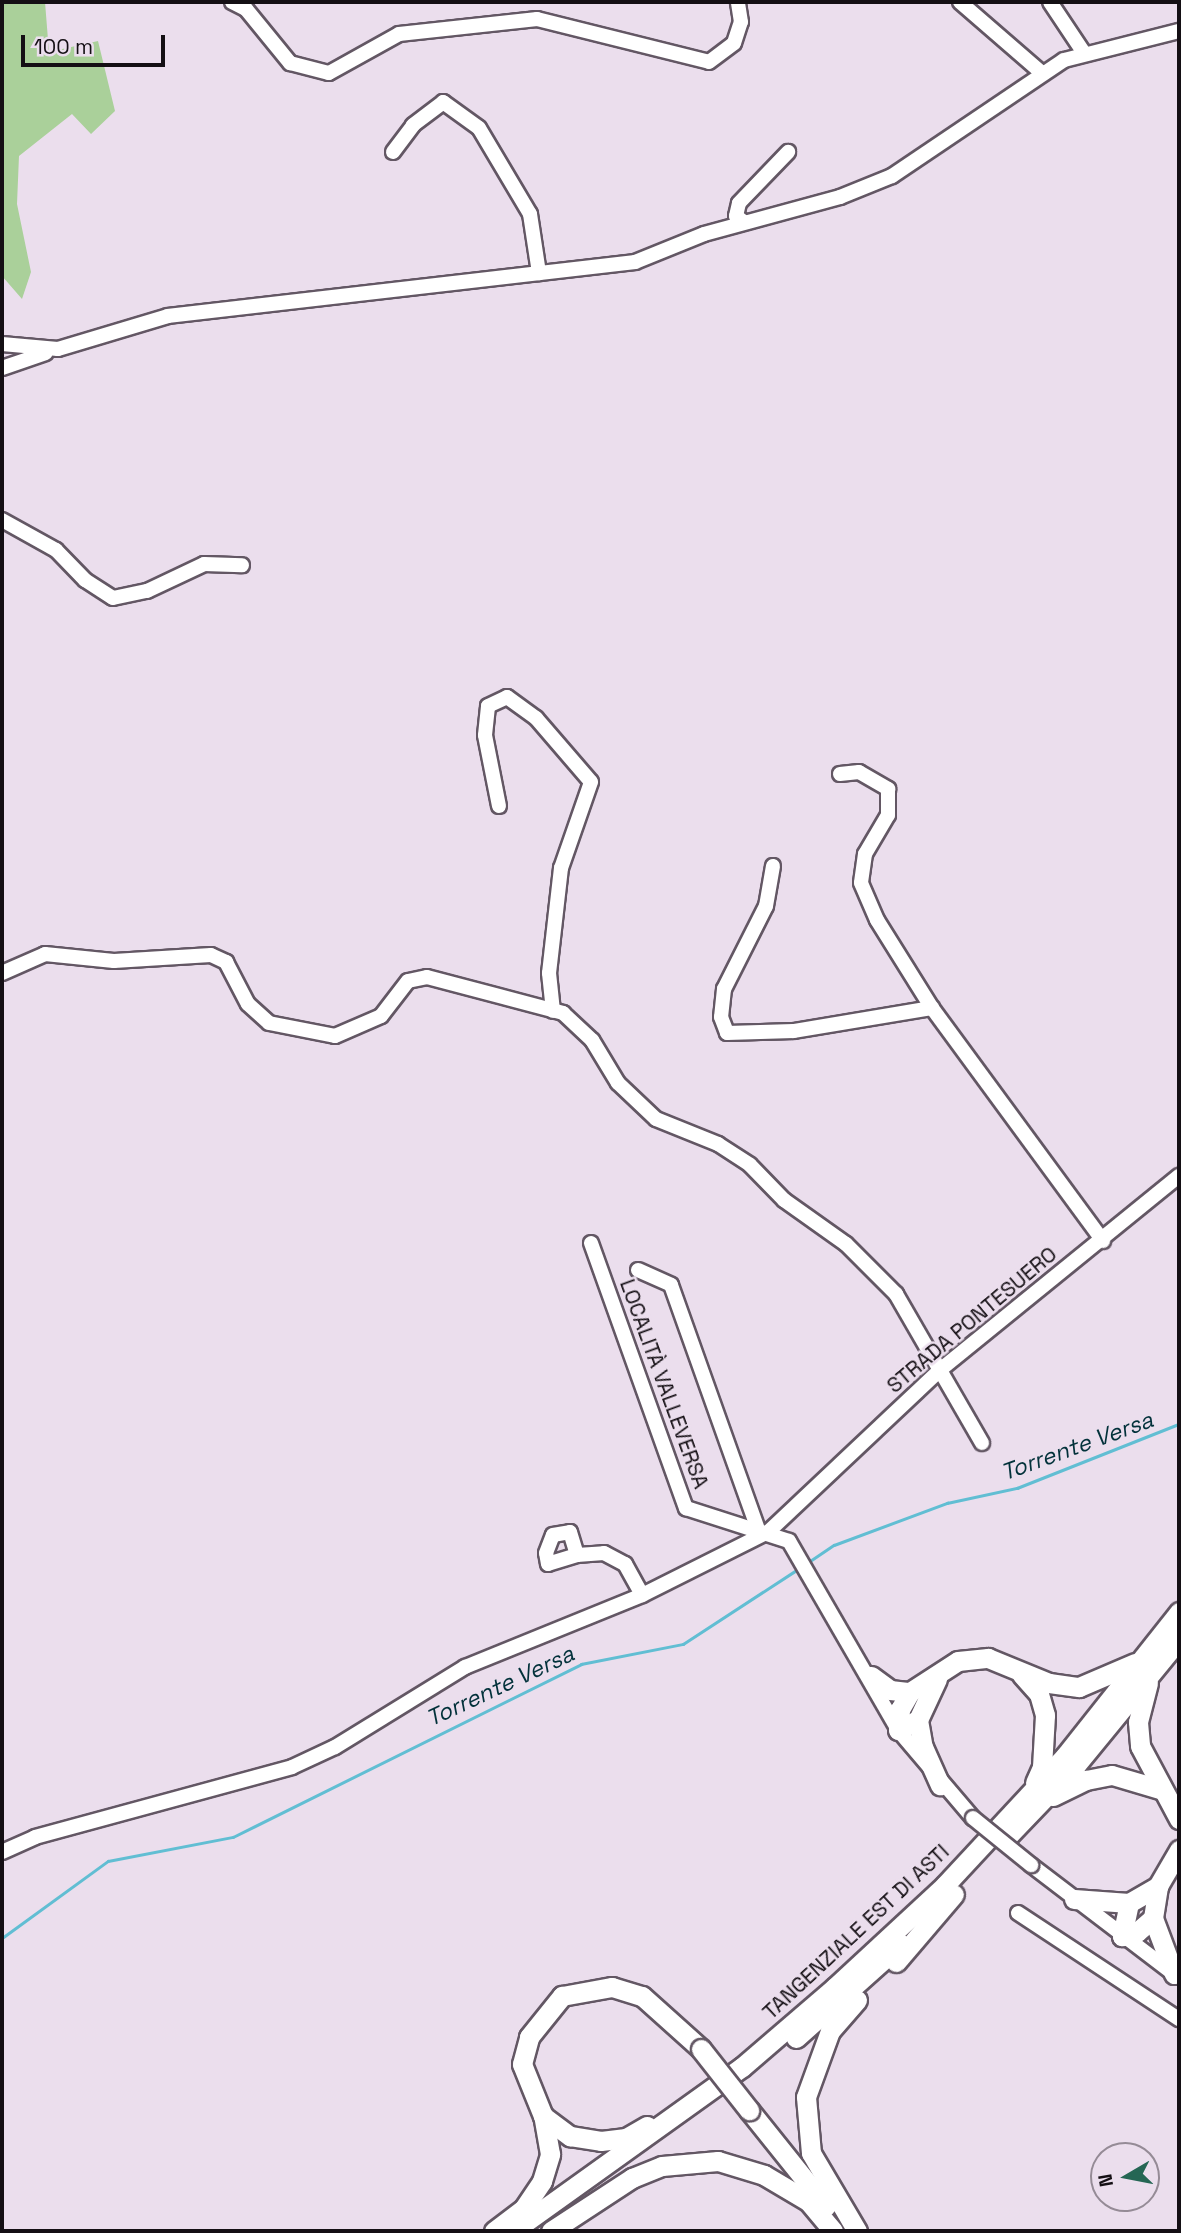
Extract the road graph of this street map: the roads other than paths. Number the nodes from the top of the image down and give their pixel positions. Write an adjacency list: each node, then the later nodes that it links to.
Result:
1 (232, 2): 2 (street)
2 (738, 2)
3 (960, 2): 7 (street)
4 (1050, 2): 6 (street)
5 (1179, 31): 6 (street)
6 (1084, 53): 7 (street)
7 (1042, 72): 10 (street)
8 (393, 152): 11 (street)
9 (788, 152): 10 (street)
10 (744, 222): 11 (street)
11 (539, 273): 13 (street)
12 (2, 344): 13 (street)
13 (67, 346): 14 (street)
14 (2, 368)
15 (2, 520): 16 (street)
16 (242, 565)
17 (840, 774): 21 (street)
18 (499, 806): 22 (street)
19 (774, 866): 21 (street)
20 (2, 973): 22 (street)
21 (932, 1007): 24 (street)
22 (553, 1011): 27 (street)
23 (1179, 1176): 24 (street, STRADA PONTESUERO)
24 (1102, 1241): 27 (street, STRADA PONTESUERO)
25 (592, 1244): 29 (street, LOCALITÀ VALLEVERSA)
26 (638, 1270): 29 (street, LOCALITÀ VALLEVERSA)
27 (940, 1370): 28 (street); 29 (street, STRADA PONTESUERO)
28 (982, 1443)
29 (763, 1531): 31 (street, STRADA PONTESUERO); 37 (street)
30 (577, 1555): 31 (street)
31 (642, 1595): 46 (street, STRADA PONTESUERO)
32 (1179, 1612): 34 (highway, TANGENZIALE EST DI ASTI)
33 (1179, 1639): 34 (highway, TANGENZIALE EST DI ASTI)
34 (1147, 1665): 35 (highway); 42 (highway); 43 (highway, TANGENZIALE EST DI ASTI)
35 (1017, 1669): 36 (highway); 43 (highway)
36 (941, 1672): 38 (highway); 39 (highway)
37 (871, 1676): 38 (highway); 40 (street)
38 (909, 1692): 40 (highway)
39 (918, 1720): 40 (highway); 41 (highway)
40 (898, 1730): 41 (street)
41 (940, 1785): 49 (street, bridge)
42 (1160, 1789): 43 (highway); 44 (highway)
43 (1035, 1798): 48 (highway, TANGENZIALE EST DI ASTI); 56 (highway, TANGENZIALE EST DI ASTI)
44 (1179, 1819)
45 (1179, 1850): 47 (highway)
46 (2, 1852)
47 (1158, 1886): 50 (highway); 52 (highway)
48 (954, 1894): 60 (highway, TANGENZIALE EST DI ASTI); 64 (highway)
49 (1074, 1899): 50 (highway); 53 (street)
50 (1129, 1903): 53 (highway)
51 (1018, 1913): 55 (street)
52 (1153, 1918): 53 (highway); 54 (highway)
53 (1122, 1936): 54 (street)
54 (1177, 1975)
55 (1179, 2019)
56 (742, 2067): 57 (highway); 59 (highway, TANGENZIALE EST DI ASTI)
57 (543, 2116): 58 (highway); 63 (highway, bridge)
58 (494, 2231)
59 (513, 2231)
60 (537, 2231)
61 (551, 2231): 62 (highway)
62 (833, 2231)
63 (846, 2231)
64 (857, 2231)

